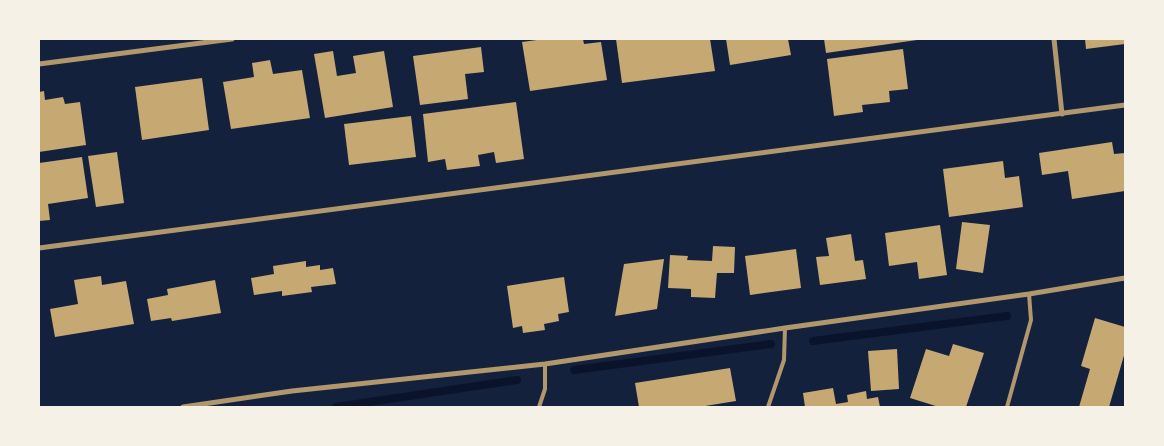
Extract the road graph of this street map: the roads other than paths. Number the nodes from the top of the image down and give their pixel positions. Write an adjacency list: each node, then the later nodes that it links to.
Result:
1 (232, 39): 3 (street)
2 (1054, 39): 5 (street)
3 (39, 64)
4 (1125, 106): 5 (street)
5 (1062, 114): 6 (street)
6 (39, 248)
7 (1125, 278): 8 (street)
8 (1029, 294): 9 (street); 14 (lane)
9 (786, 328): 10 (street); 13 (lane)
10 (545, 364): 11 (street); 12 (lane)
11 (183, 407)
12 (539, 407)
13 (768, 407)
14 (1007, 407)

